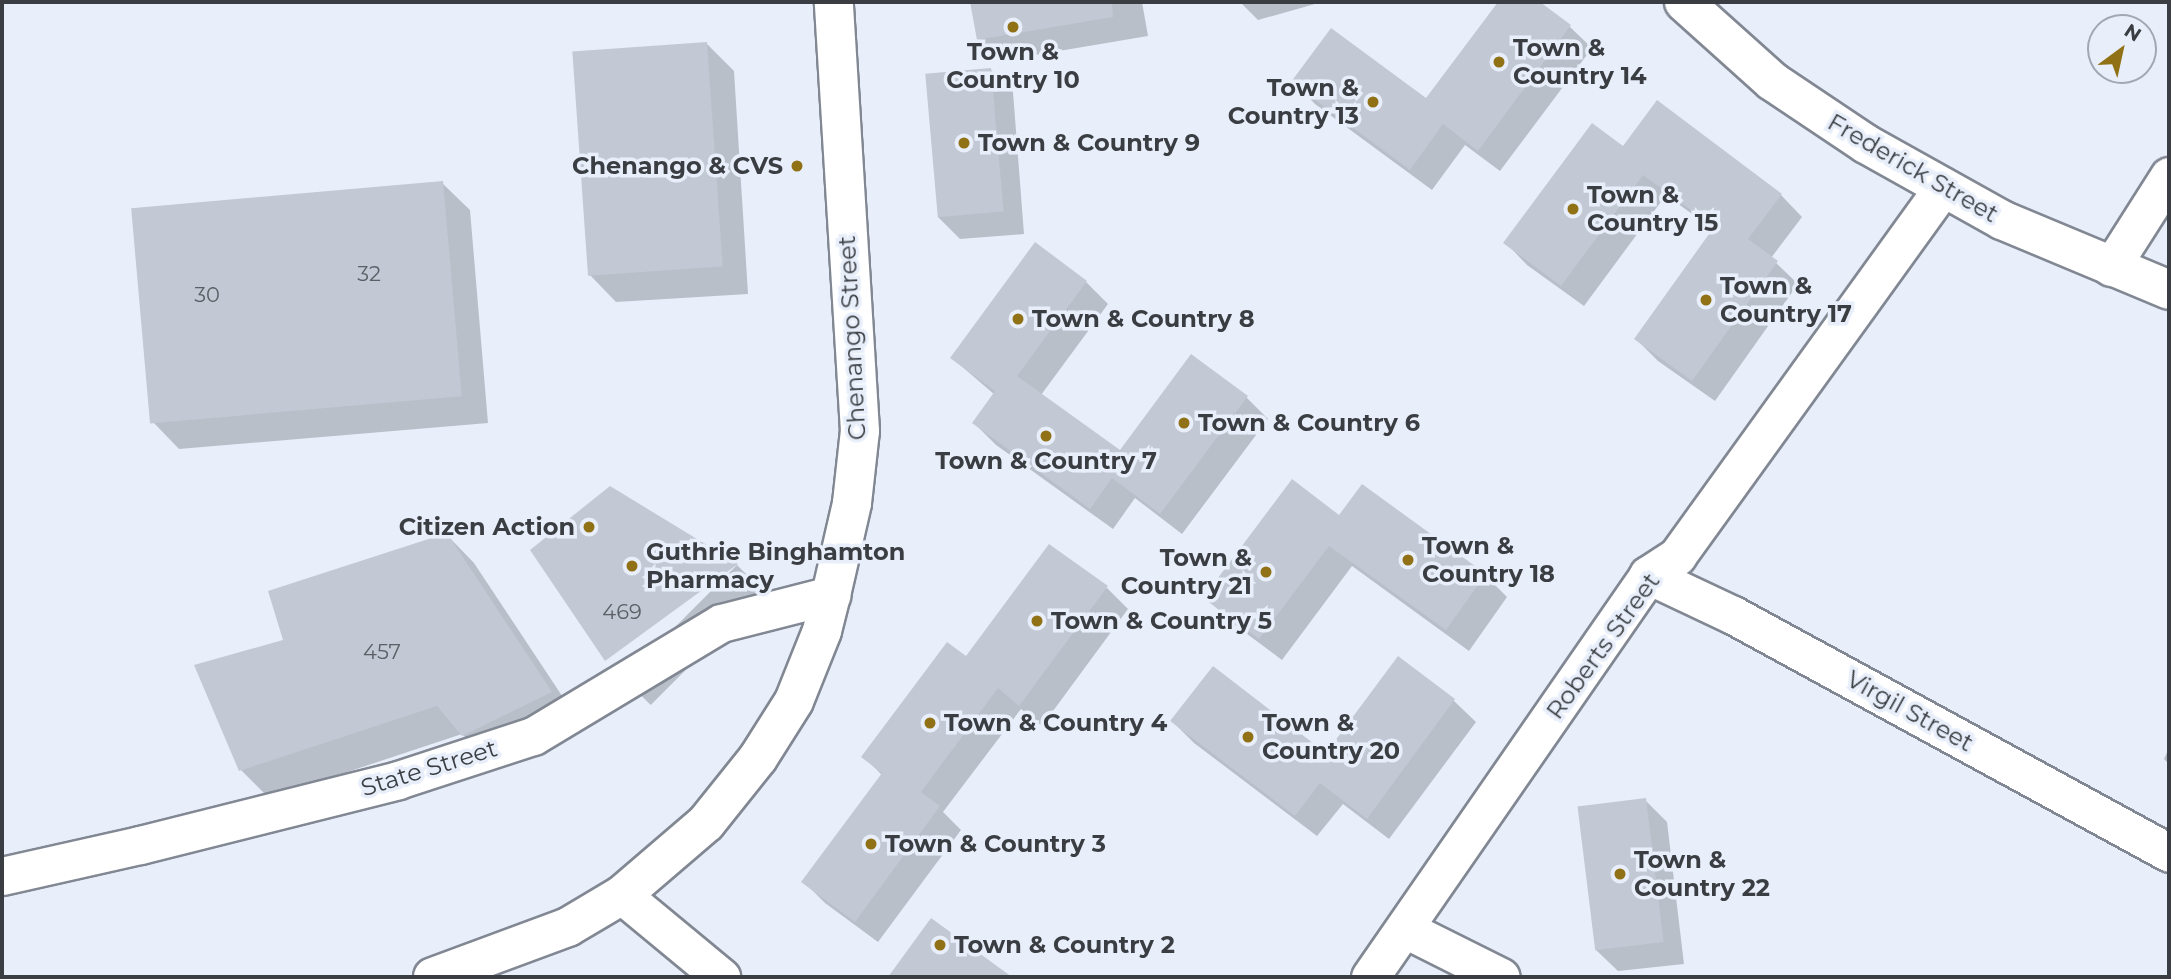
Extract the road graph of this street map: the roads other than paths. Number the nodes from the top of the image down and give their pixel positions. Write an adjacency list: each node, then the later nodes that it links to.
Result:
1 (834, 2): 4 (street, Chenango Street)
2 (862, 2): 4 (street)
3 (1684, 2): 6 (street, Frederick Street)
4 (836, 54): 10 (street, Chenango Street)
5 (2169, 176): 7 (street)
6 (1944, 187): 7 (street, Frederick Street); 9 (street, Roberts Street)
7 (2111, 267): 8 (street, Frederick Street)
8 (2169, 290)
9 (1648, 575): 11 (street, Virgil Street); 14 (street, Roberts Street)
10 (831, 595): 12 (street, State Street); 13 (street, Chenango Street)
11 (2169, 853)
12 (2, 876)
13 (622, 895): 15 (street, Chenango Street); 16 (street)
14 (1405, 929): 17 (street, Roberts Street); 18 (street)
15 (433, 977)
16 (721, 977)
17 (1370, 977)
18 (1501, 977)

